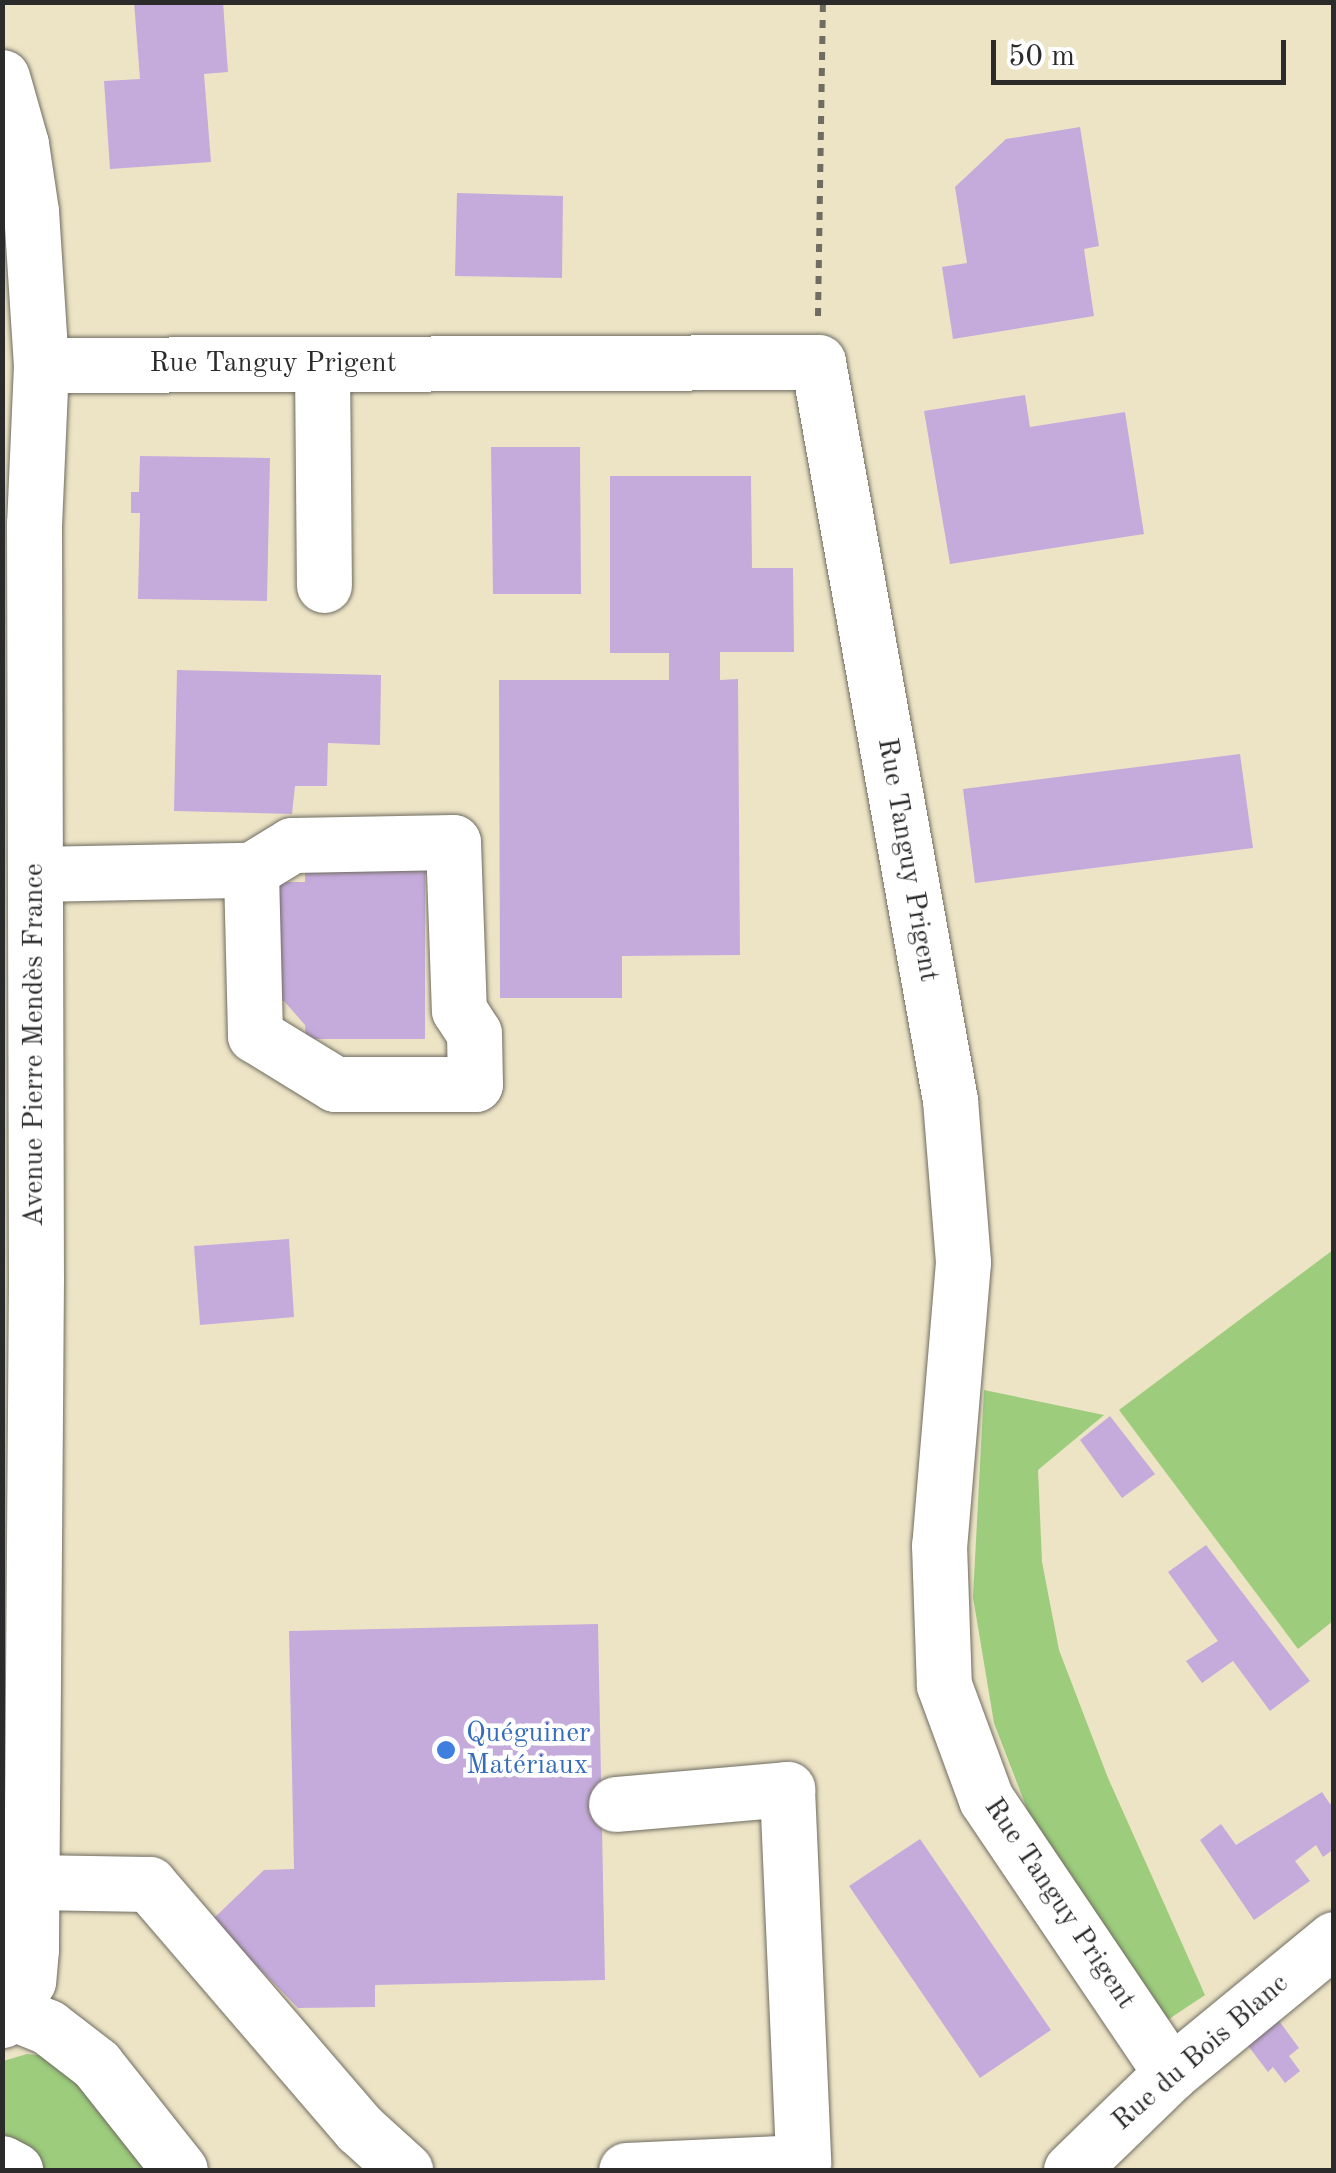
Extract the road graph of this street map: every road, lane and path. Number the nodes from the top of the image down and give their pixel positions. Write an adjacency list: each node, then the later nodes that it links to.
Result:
1 (822, 2): 4 (path)
2 (2, 76): 3 (street, Avenue Pierre Mendès France)
3 (17, 212): 6 (street, Avenue Pierre Mendès France)
4 (818, 362): 5 (street, Rue Tanguy Prigent); 17 (street, Rue Tanguy Prigent)
5 (322, 364): 6 (street, Rue Tanguy Prigent); 8 (street)
6 (41, 365): 7 (street, Avenue Pierre Mendès France)
7 (18, 544): 10 (street, Avenue Pierre Mendès France)
8 (324, 584)
9 (251, 870): 9 (street); 10 (street)
10 (35, 874): 11 (street, Avenue Pierre Mendès France)
11 (19, 1278): 12 (street, Avenue Pierre Mendès France)
12 (18, 1472): 14 (street, Avenue Pierre Mendès France)
13 (616, 1804): 22 (street)
14 (32, 1882): 16 (street, Avenue Pierre Mendès France); 21 (street)
15 (1334, 1939): 17 (street, Rue du Bois Blanc)
16 (7, 2016): 20 (street)
17 (1171, 2073): 23 (street, Rue du Bois Blanc)
18 (2, 2163): 19 (street)
19 (15, 2170)
20 (180, 2170)
21 (405, 2170)
22 (626, 2170)
23 (1071, 2170)

